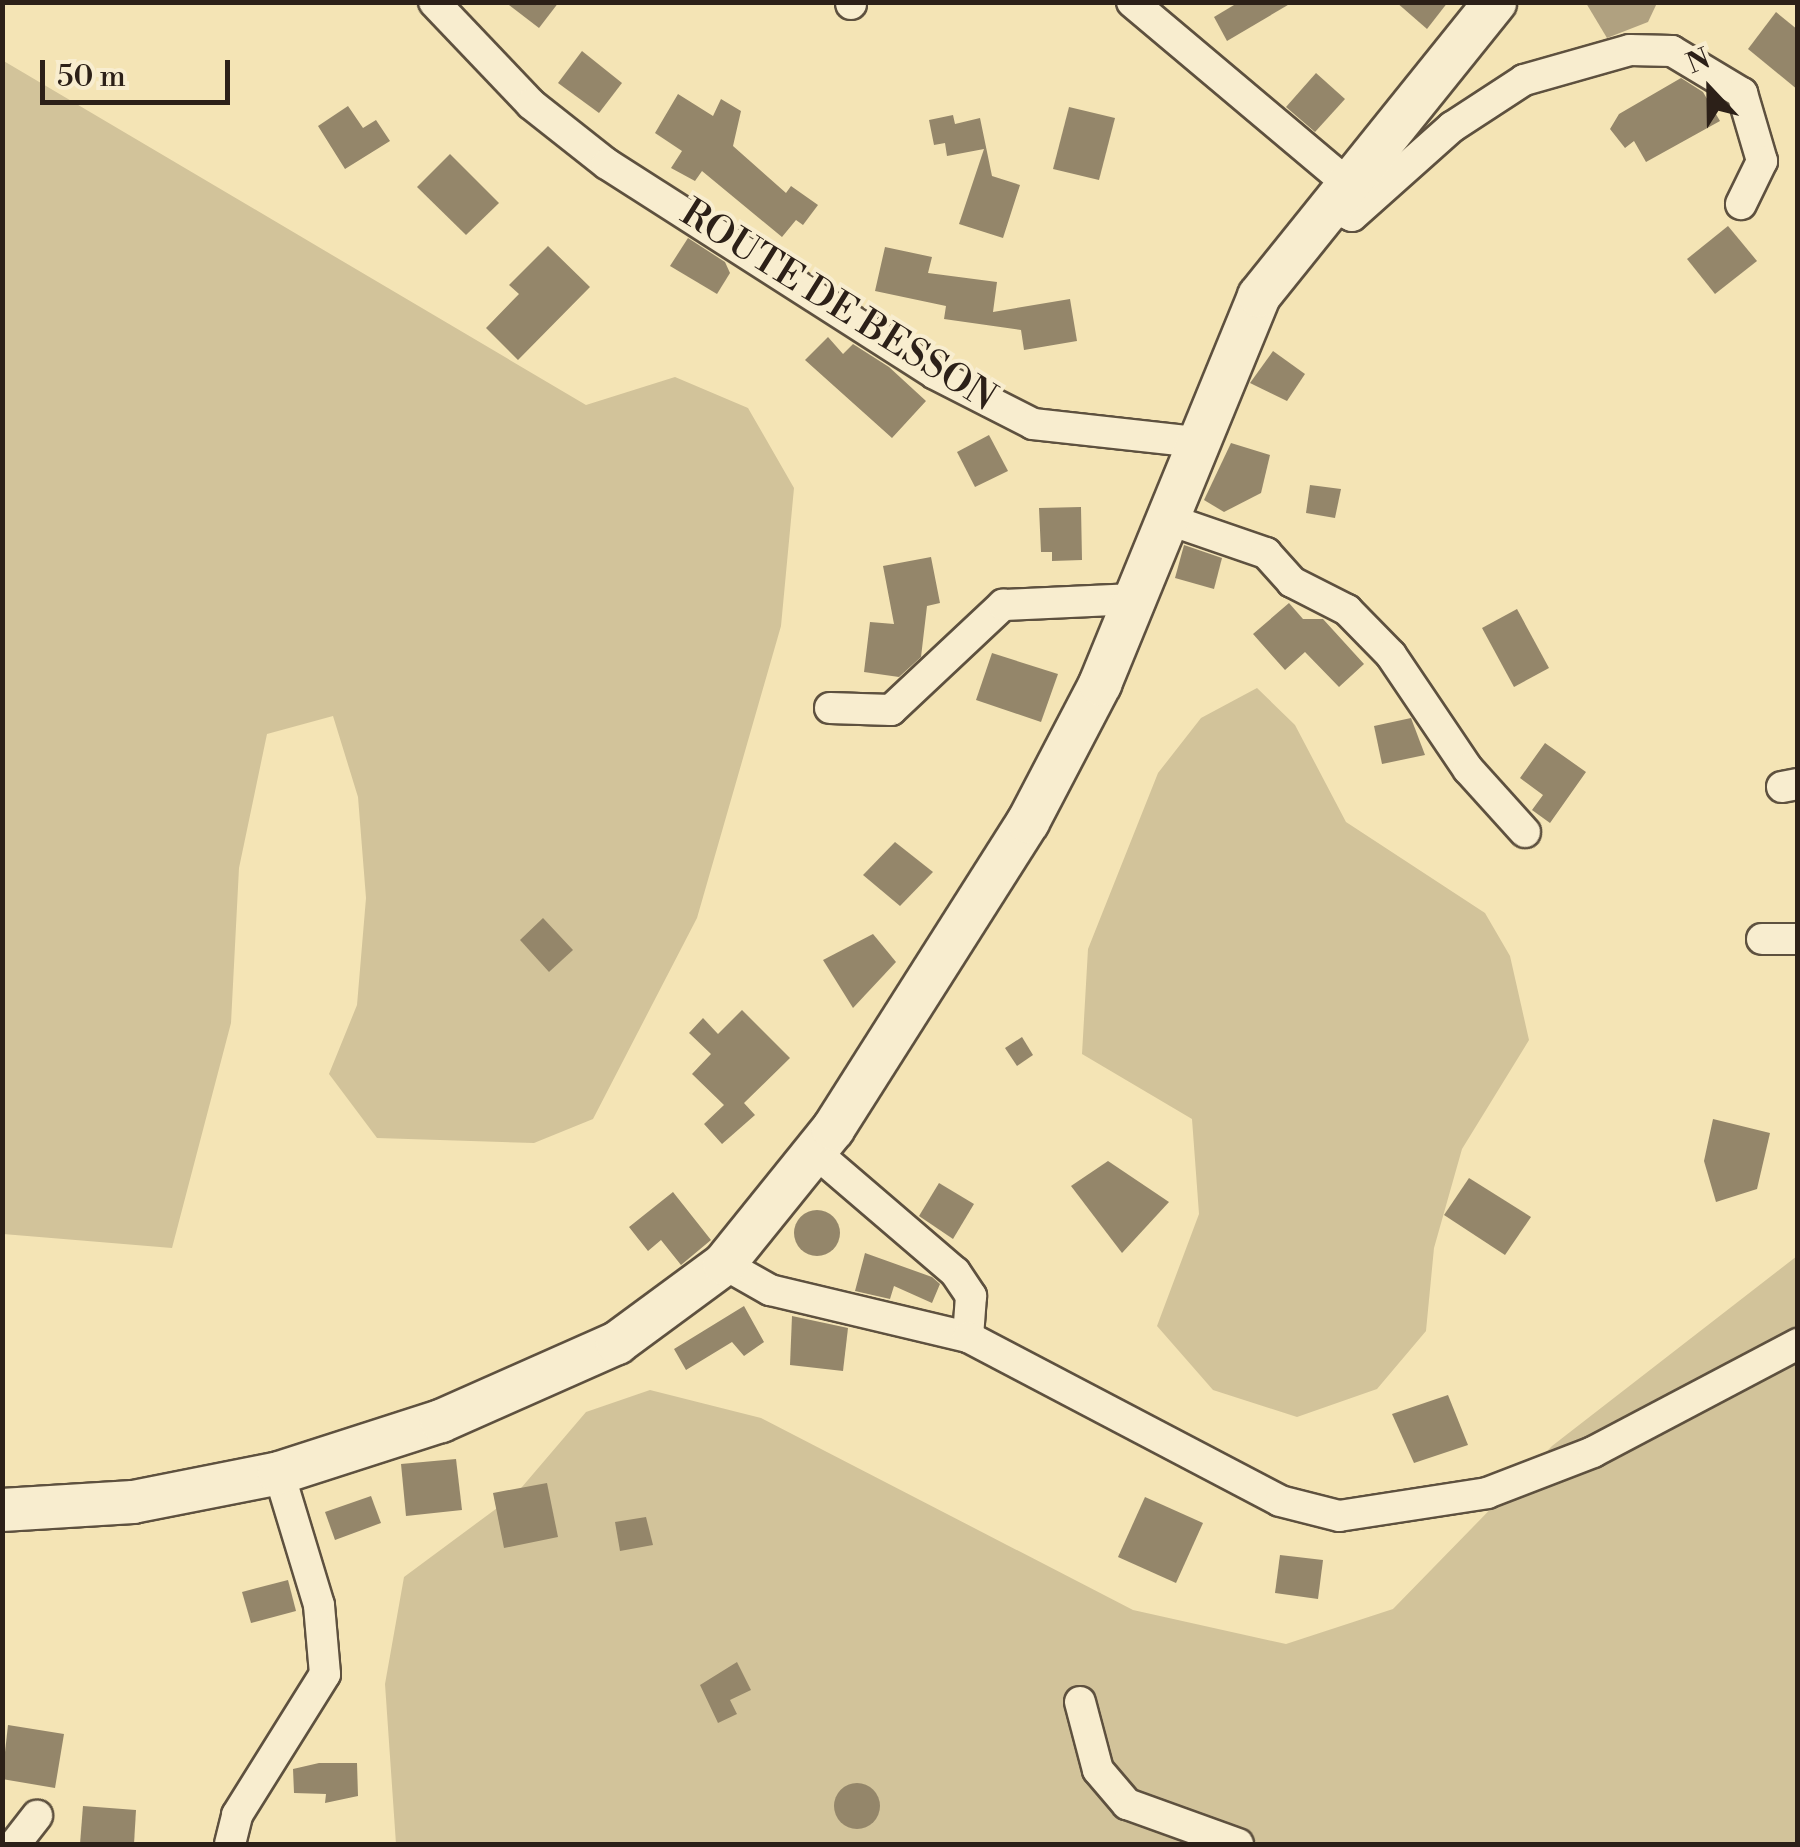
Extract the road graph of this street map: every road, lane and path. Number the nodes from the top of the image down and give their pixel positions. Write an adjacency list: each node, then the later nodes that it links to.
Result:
1 (434, 2): 6 (street, ROUTE DE BESSON)
2 (1132, 2): 4 (street)
3 (1495, 2): 4 (main road)
4 (1339, 195): 5 (street); 6 (main road)
5 (1741, 204)
6 (1195, 442): 7 (main road)
7 (1170, 520): 8 (main road); 10 (street)
8 (1136, 599): 9 (street); 13 (main road)
9 (830, 708)
10 (1525, 832)
11 (1762, 939): 12 (street)
12 (1798, 939)
13 (816, 1153): 14 (main road); 15 (street)
14 (724, 1264): 15 (street); 17 (main road)
15 (968, 1337): 16 (street)
16 (1798, 1344)
17 (278, 1473): 18 (main road); 22 (street)
18 (2, 1510)
19 (1080, 1702): 23 (street)
20 (37, 1816): 21 (street)
21 (15, 1844)
22 (230, 1844)
23 (1238, 1844)

